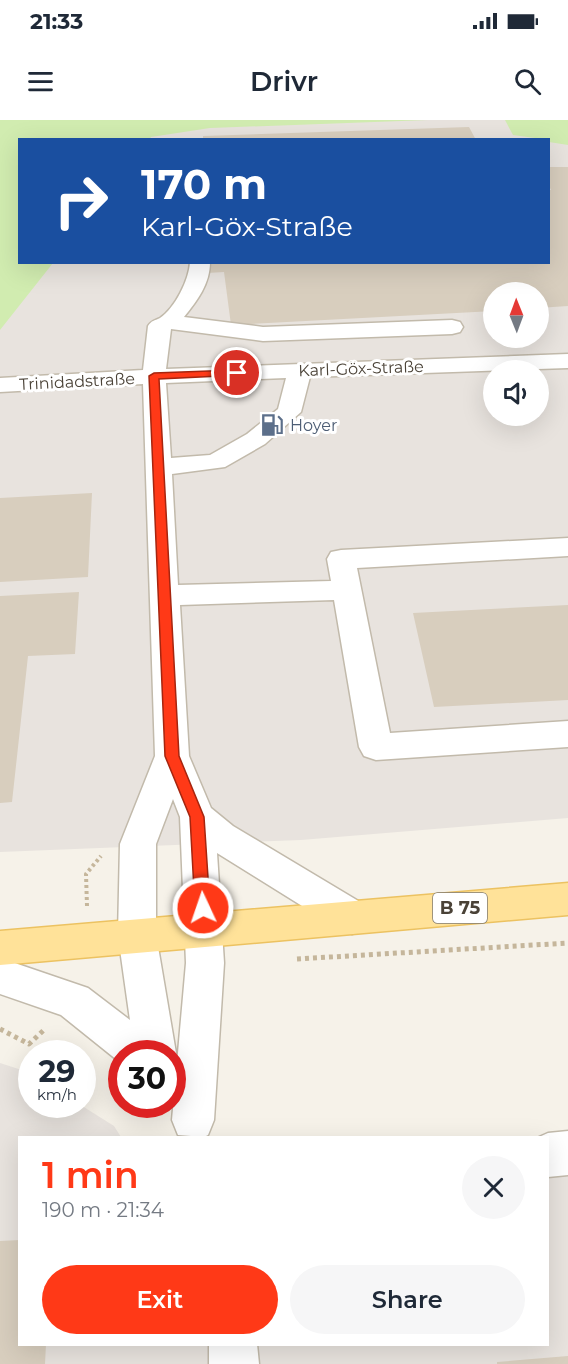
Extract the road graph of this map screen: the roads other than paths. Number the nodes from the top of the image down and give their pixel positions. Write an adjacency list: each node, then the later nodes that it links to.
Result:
1 (200, 264): 2 (street)
2 (169, 322): 3 (street); 6 (street)
3 (452, 327)
4 (568, 361): 5 (street, Karl-Göx-Straße)
5 (300, 370): 6 (street, Karl-Göx-Straße); 8 (street)
6 (154, 376): 7 (street, Trinidadstraße); 8 (street)
7 (0, 385)
8 (158, 467): 11 (street)
9 (568, 547): 10 (street)
10 (347, 590): 11 (street); 12 (street)
11 (163, 596): 13 (street)
12 (568, 734)
13 (172, 756): 14 (street); 18 (street)
14 (197, 817): 16 (street); 17 (street)
15 (568, 899): 16 (main road, B 75)
16 (352, 917): 17 (main road, B 75)
17 (204, 930): 18 (main road, B 75); 23 (street)
18 (137, 935): 19 (main road, B 75); 22 (street)
19 (0, 948)
20 (0, 976): 21 (street)
21 (124, 1040)
22 (153, 1040)
23 (189, 1116)
24 (568, 1153): 25 (street)
25 (549, 1155)
26 (233, 1346): 27 (street)
27 (234, 1364)

